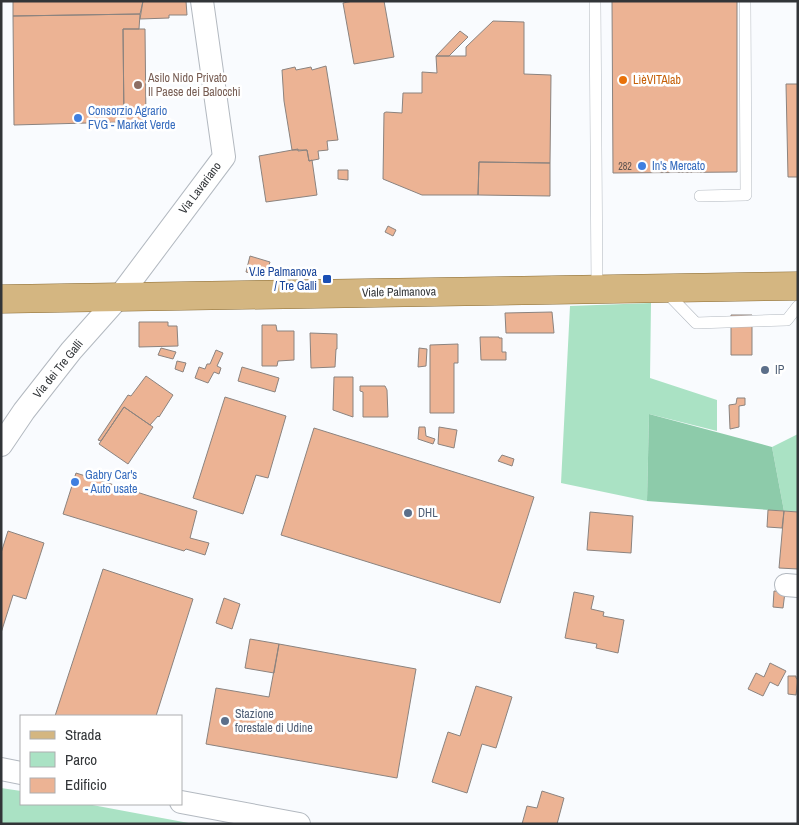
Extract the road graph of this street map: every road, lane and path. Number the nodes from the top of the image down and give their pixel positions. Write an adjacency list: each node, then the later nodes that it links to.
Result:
1 (202, 1): 8 (street, Via Lavariano)
2 (595, 1): 7 (lane)
3 (745, 1): 4 (lane)
4 (700, 196)
5 (798, 286): 6 (main road, Viale Palmanova)
6 (662, 288): 7 (main road, Viale Palmanova); 10 (lane)
7 (597, 289): 8 (main road, Viale Palmanova)
8 (119, 297): 9 (main road, Viale Palmanova); 11 (street, Via dei Tre Galli)
9 (1, 299)
10 (798, 306)
11 (1, 445)
12 (1, 769): 13 (street)
13 (20, 773)
14 (182, 802): 15 (street)
15 (299, 824)

